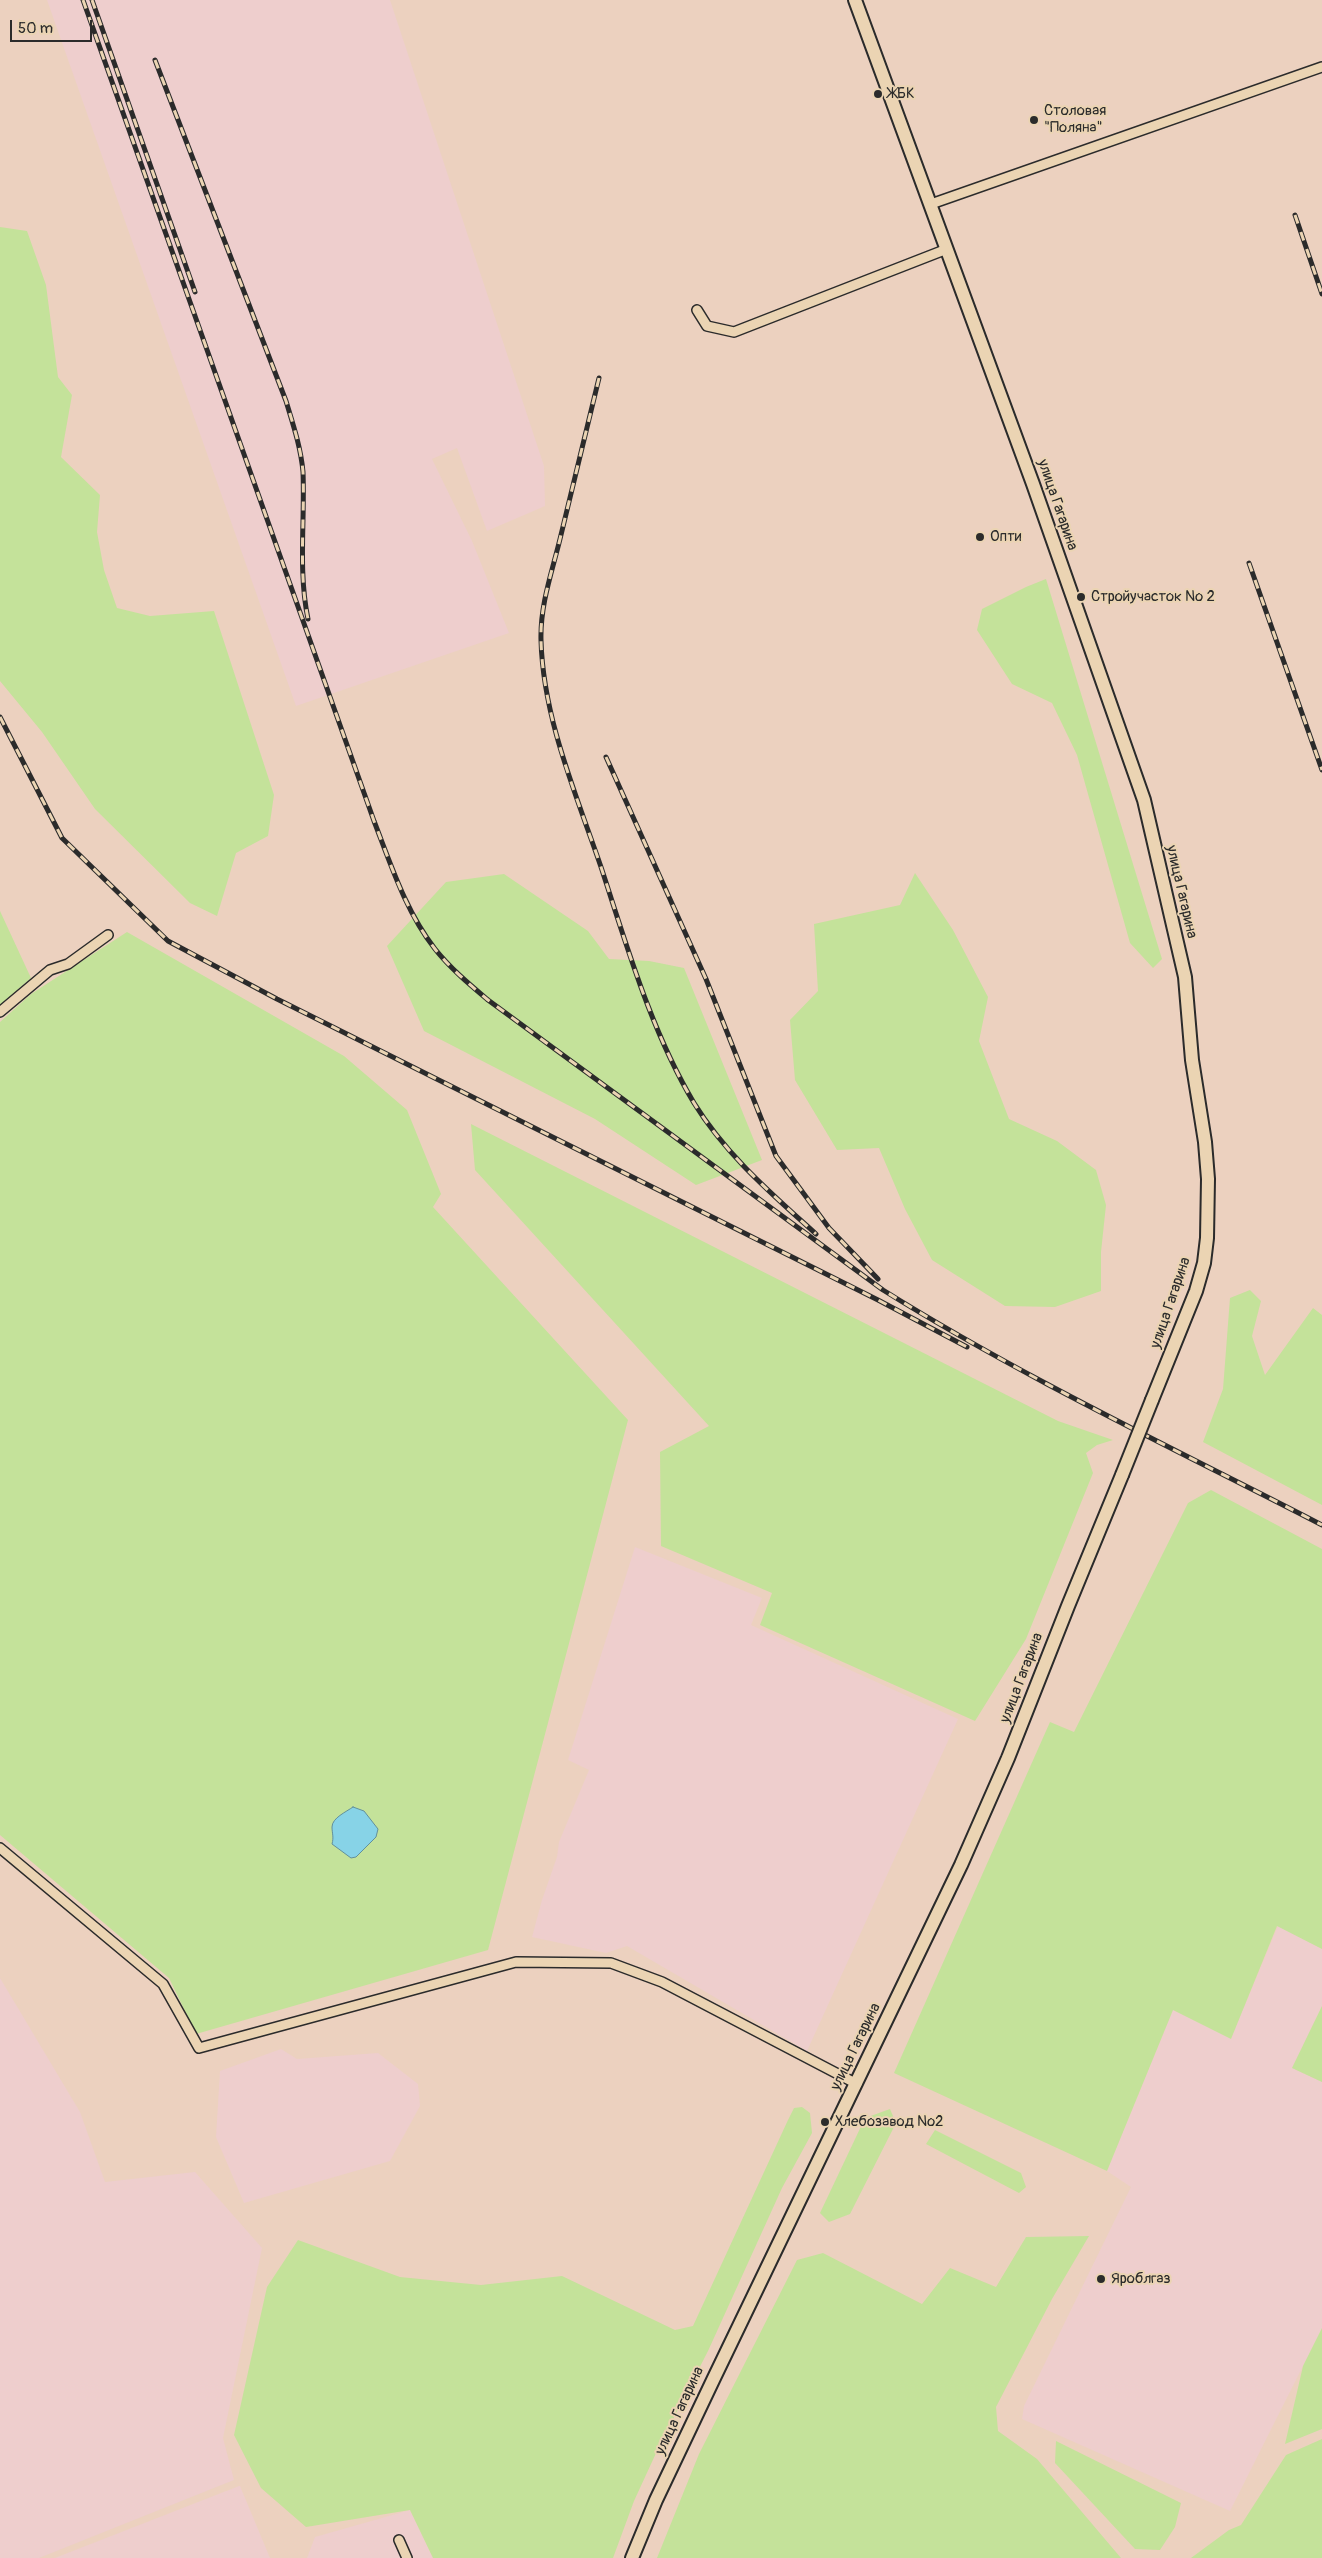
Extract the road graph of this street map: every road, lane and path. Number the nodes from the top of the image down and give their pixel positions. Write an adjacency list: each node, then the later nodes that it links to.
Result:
1 (855, 0): 3 (main road, улица Гагарина)
2 (1322, 67): 3 (street)
3 (931, 204): 4 (main road, улица Гагарина)
4 (947, 249): 5 (street); 9 (main road, улица Гагарина, bridge)
5 (697, 310)
6 (108, 936): 7 (street)
7 (0, 1012)
8 (0, 1848): 9 (street)
9 (856, 2084): 12 (main road, улица Гагарина)
10 (399, 2540): 11 (street)
11 (407, 2558)
12 (632, 2558)

